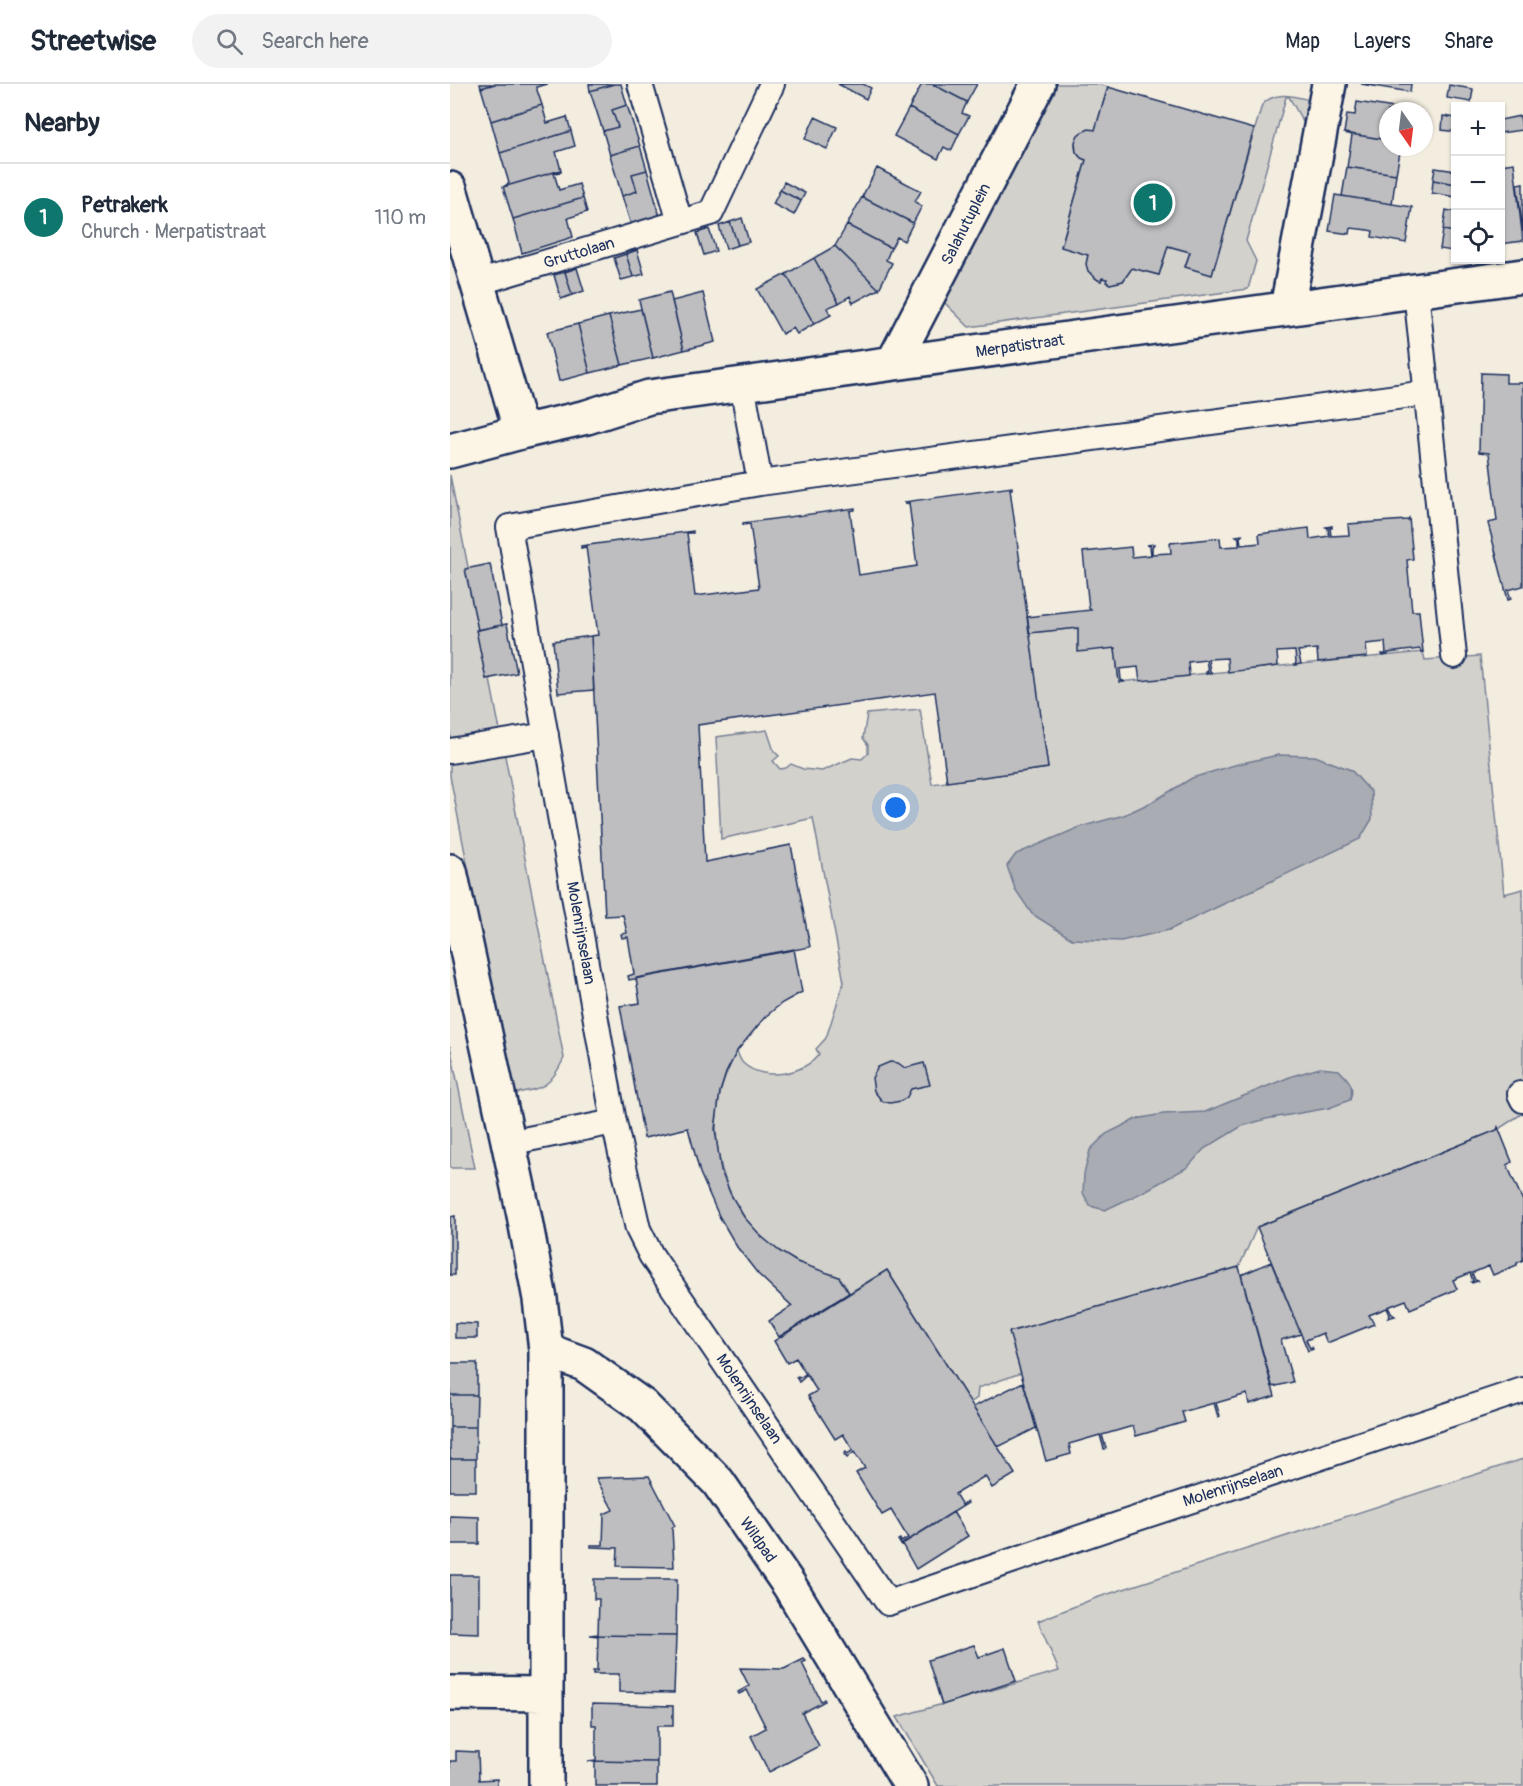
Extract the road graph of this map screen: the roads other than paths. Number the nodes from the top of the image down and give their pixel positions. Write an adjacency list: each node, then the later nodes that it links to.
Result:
1 (640, 84): 6 (lane)
2 (772, 84): 6 (lane, Gruttolaan)
3 (1038, 84): 11 (street, Salahutuplein)
4 (1329, 84): 10 (street)
5 (450, 189): 8 (street)
6 (680, 222): 8 (lane, Gruttolaan)
7 (1523, 276): 9 (street, Merpatistraat)
8 (477, 283): 14 (street)
9 (1416, 291): 10 (street, Merpatistraat); 13 (lane)
10 (1287, 308): 11 (street, Merpatistraat)
11 (893, 363): 12 (street, Merpatistraat)
12 (742, 384): 14 (street, Merpatistraat); 16 (lane)
13 (1426, 393): 16 (lane); 17 (lane)
14 (521, 432): 15 (street)
15 (450, 451)
16 (760, 483): 18 (lane, Molenrijnselaan)
17 (1454, 656)
18 (546, 735): 19 (lane); 22 (lane, Molenrijnselaan)
19 (450, 751)
20 (450, 871): 21 (street)
21 (457, 938): 23 (street)
22 (614, 1122): 23 (lane); 25 (lane, Molenrijnselaan)
23 (508, 1143): 24 (street)
24 (546, 1350): 27 (street); 29 (street, Wildpad)
25 (1523, 1390)
26 (450, 1693): 27 (street)
27 (546, 1694): 28 (street)
28 (546, 1786)
29 (911, 1786)

